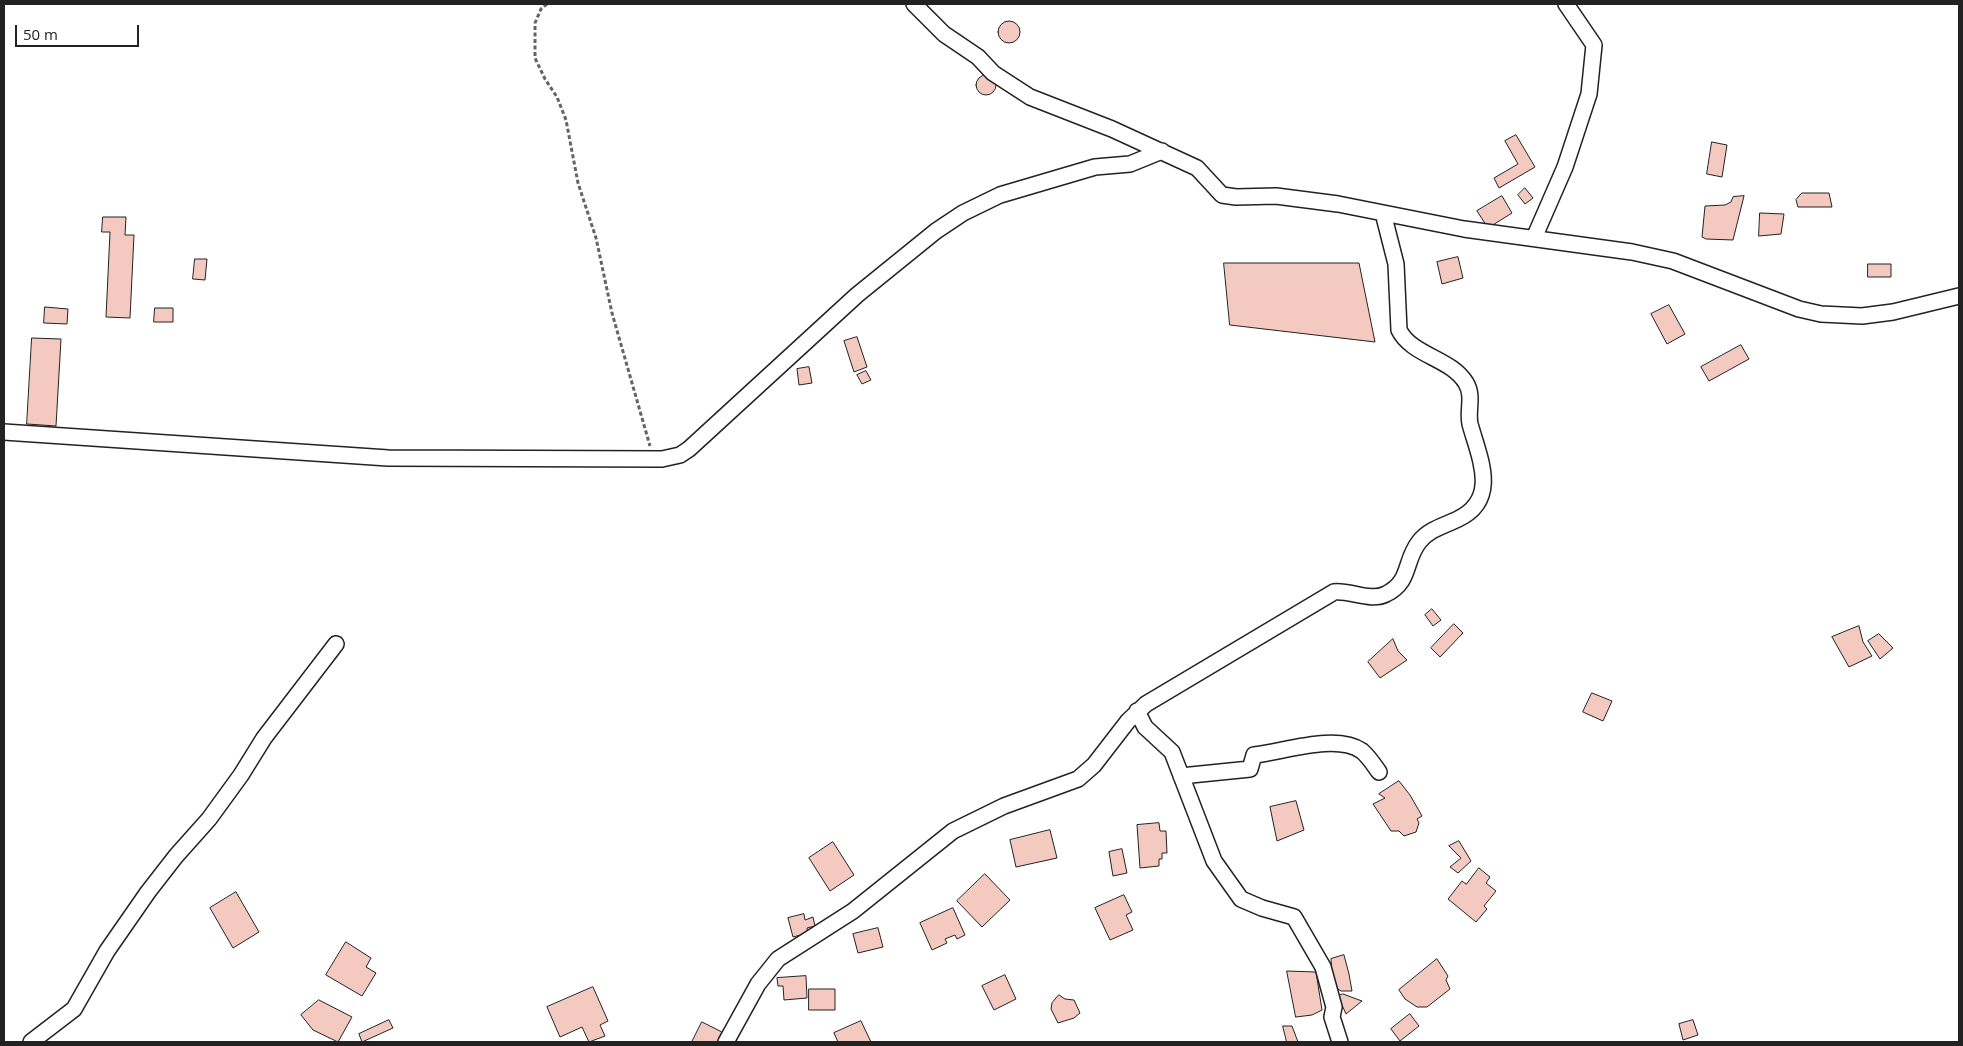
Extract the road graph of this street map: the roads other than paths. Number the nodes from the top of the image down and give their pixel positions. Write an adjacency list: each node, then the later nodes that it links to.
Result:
1 (914, 4): 3 (street)
2 (1566, 4): 5 (street)
3 (1162, 151): 4 (street); 7 (street)
4 (1383, 212): 5 (street); 9 (street)
5 (1534, 238): 6 (street)
6 (1959, 296)
7 (4, 432)
8 (336, 644): 12 (street)
9 (1137, 712): 11 (street); 13 (street)
10 (1379, 772): 11 (street)
11 (1181, 776): 14 (street)
12 (31, 1042)
13 (726, 1042)
14 (1340, 1042)

